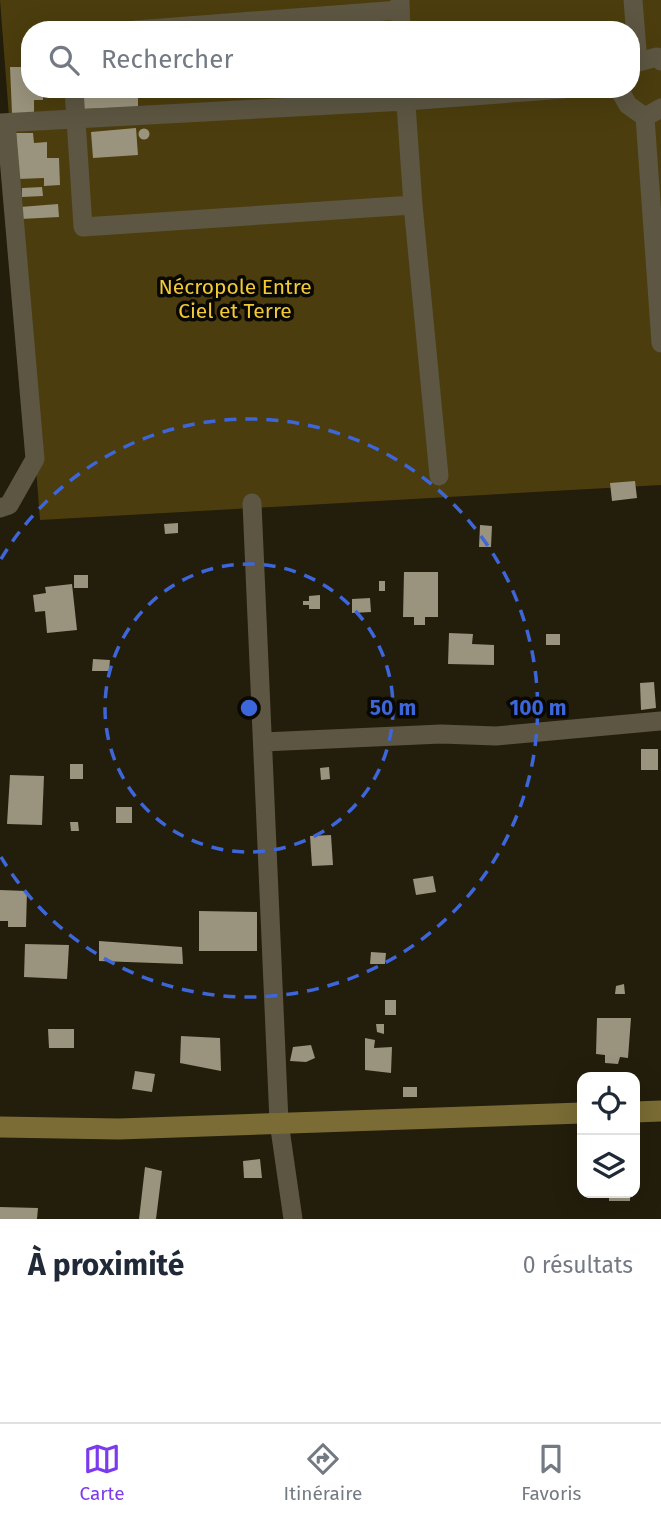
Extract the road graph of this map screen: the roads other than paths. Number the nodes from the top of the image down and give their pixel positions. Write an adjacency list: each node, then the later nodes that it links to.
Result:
1 (634, 0): 4 (street)
2 (400, 13): 3 (street)
3 (275, 21)
4 (634, 21)
5 (661, 61): 6 (street)
6 (640, 62)
7 (75, 98): 12 (street)
8 (366, 98): 12 (street)
9 (405, 98): 14 (street)
10 (623, 98): 11 (street)
11 (653, 112): 15 (street)
12 (76, 120): 13 (street); 14 (street)
13 (3, 123): 18 (street)
14 (413, 205): 16 (street)
15 (661, 343)
16 (439, 476)
17 (252, 503): 20 (street)
18 (0, 508)
19 (661, 721): 20 (street)
20 (263, 742): 24 (street)
21 (661, 1111): 22 (street)
22 (640, 1112)
23 (577, 1113): 24 (street)
24 (279, 1122): 25 (street); 26 (street)
25 (0, 1126)
26 (293, 1219)

